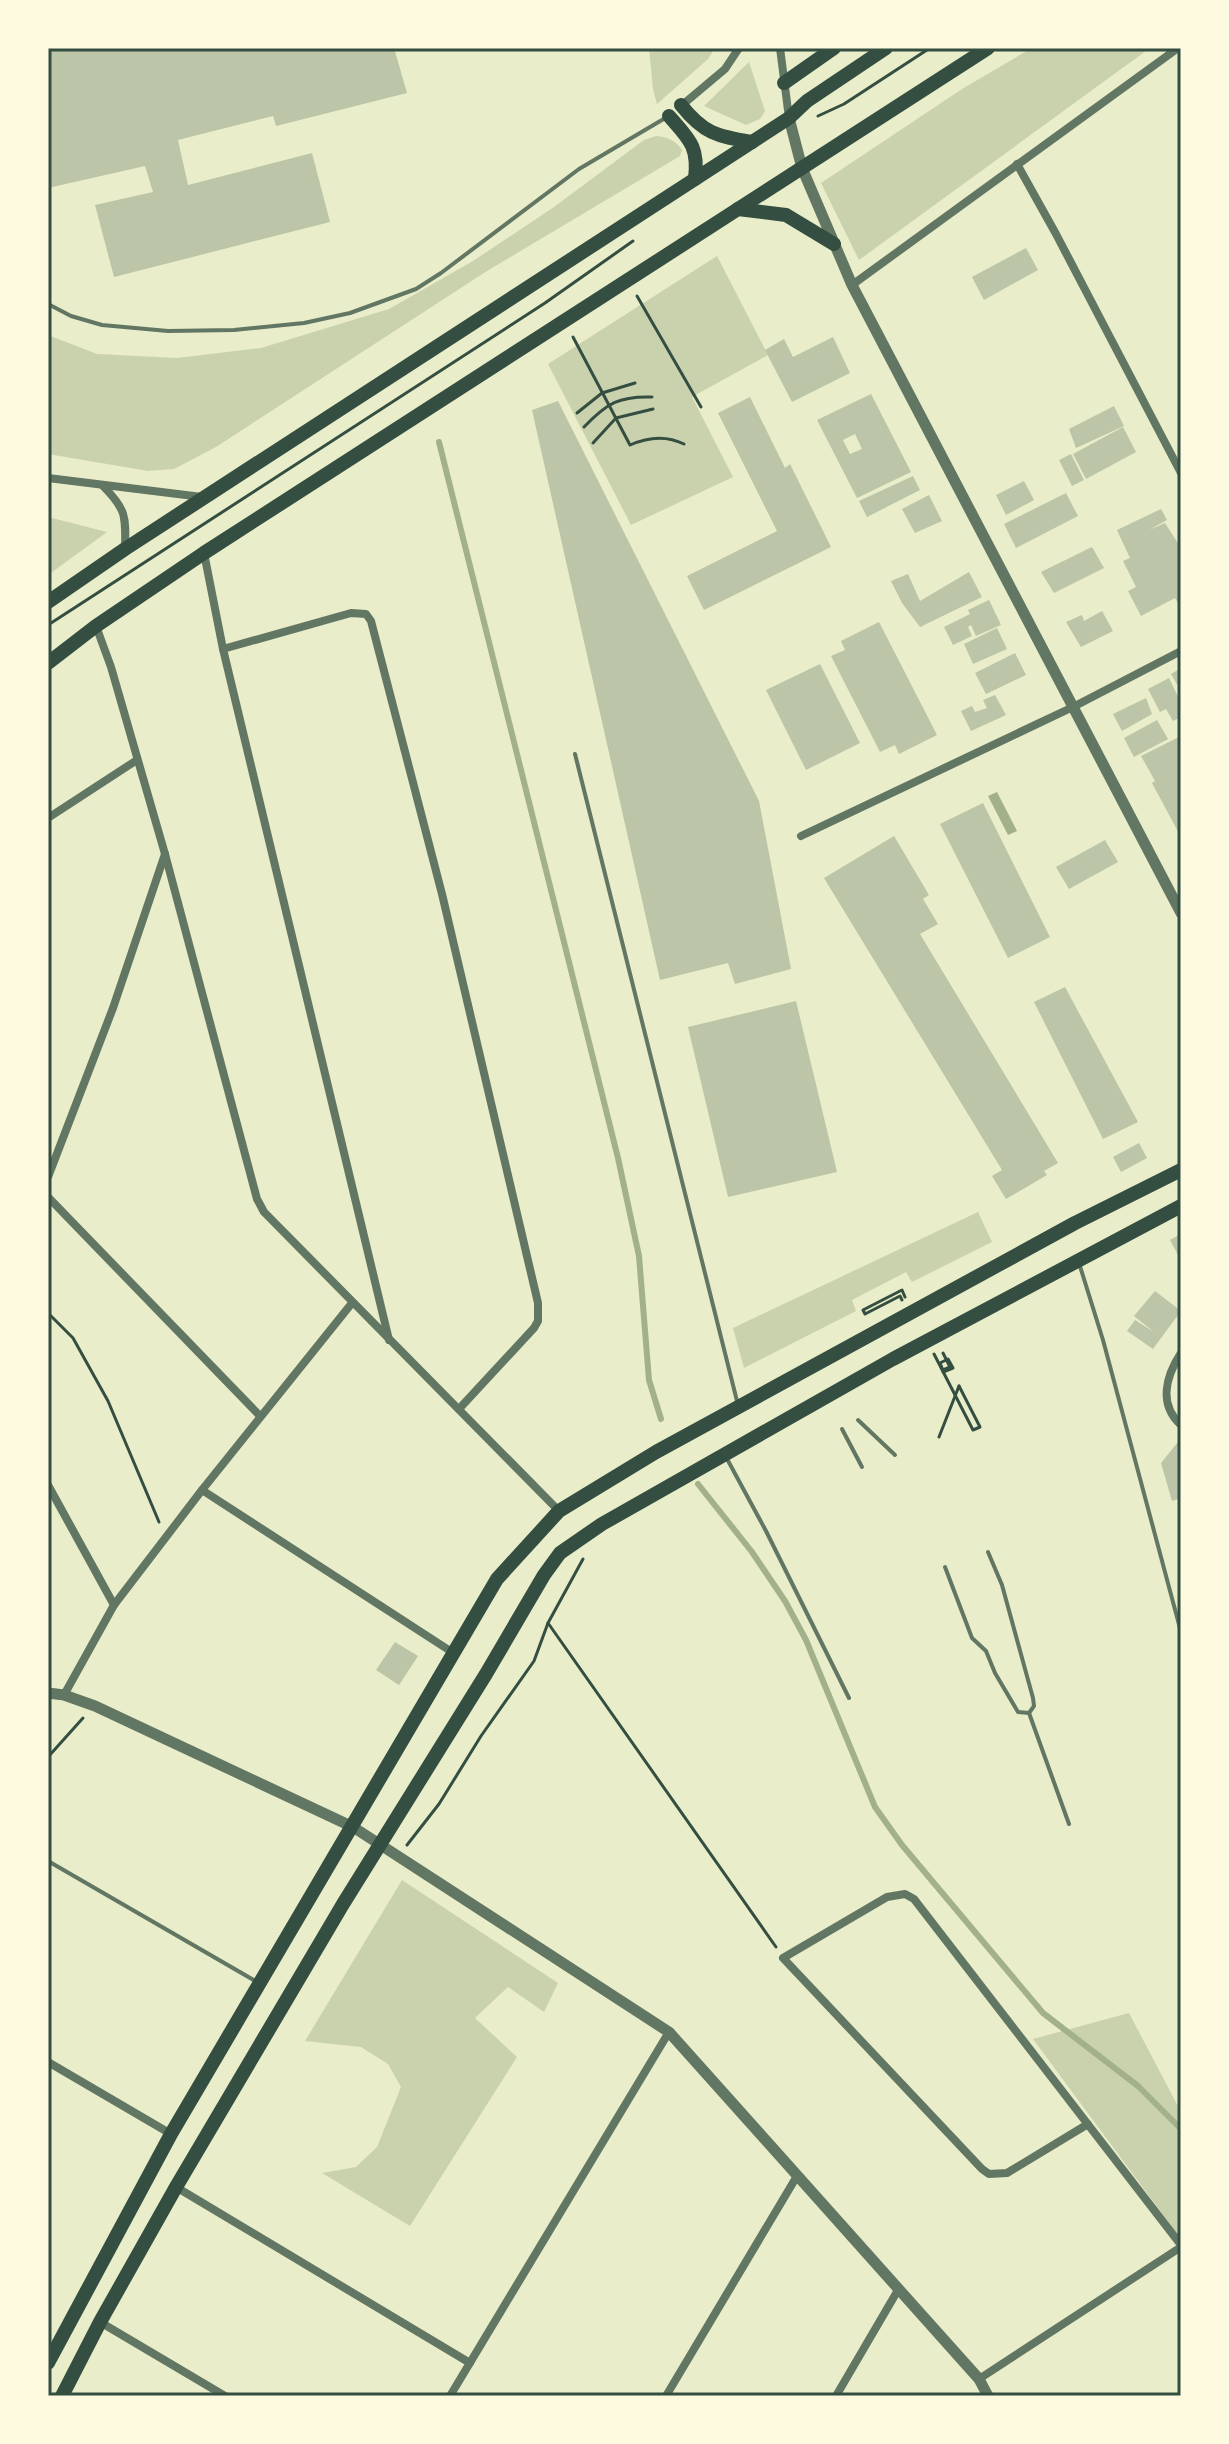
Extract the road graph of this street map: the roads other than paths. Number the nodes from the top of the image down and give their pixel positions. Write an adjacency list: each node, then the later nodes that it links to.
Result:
1 (739, 48): 8 (street)
2 (780, 48): 7 (street)
3 (834, 48): 7 (main road)
4 (886, 48): 10 (main road)
5 (988, 48): 13 (main road)
6 (1178, 48): 12 (street)
7 (784, 83): 10 (street)
8 (681, 105): 9 (street); 11 (main road)
9 (669, 116): 14 (main road); 18 (lane)
10 (791, 125): 11 (main road); 13 (street)
11 (752, 142): 14 (main road)
12 (1017, 164): 17 (street); 19 (street)
13 (802, 168): 15 (main road); 16 (street)
14 (695, 179): 22 (main road)
15 (738, 209): 16 (main road); 24 (main road)
16 (834, 244): 17 (street)
17 (852, 285): 30 (street)
18 (48, 304)
19 (1181, 473)
20 (48, 478): 21 (street)
21 (102, 485): 22 (street); 23 (street)
22 (206, 498): 23 (main road)
23 (125, 549): 25 (main road)
24 (204, 553): 26 (main road); 27 (street)
25 (48, 602)
26 (96, 626): 29 (main road); 32 (street)
27 (223, 649): 43 (street); 46 (street)
28 (1181, 651): 30 (street)
29 (48, 663)
30 (1073, 707): 34 (street); 36 (street)
31 (575, 754): 45 (lane)
32 (137, 760): 33 (street); 35 (street)
33 (48, 818)
34 (801, 836)
35 (165, 854): 38 (street); 42 (street)
36 (1181, 913)
37 (1181, 1170): 45 (main road)
38 (48, 1177)
39 (48, 1197): 47 (street)
40 (1181, 1206): 41 (main road)
41 (1078, 1261): 51 (main road); 60 (lane)
42 (352, 1303): 43 (street); 47 (street)
43 (389, 1340): 46 (street)
44 (1181, 1353): 49 (street)
45 (739, 1407): 56 (main road)
46 (459, 1409): 56 (street)
47 (260, 1416): 55 (street)
48 (858, 1420): 52 (lane)
49 (1181, 1425)
50 (842, 1429): 53 (lane)
51 (725, 1455): 64 (lane); 68 (main road)
52 (895, 1455)
53 (862, 1467)
54 (48, 1485): 59 (street)
55 (202, 1490): 59 (street); 61 (street)
56 (559, 1511): 61 (main road)
57 (988, 1552): 65 (lane)
58 (945, 1567): 65 (lane)
59 (114, 1605): 63 (street)
60 (1181, 1632)
61 (455, 1654): 67 (main road)
62 (48, 1693): 63 (street)
63 (64, 1695): 67 (street)
64 (849, 1698)
65 (1029, 1713): 66 (lane)
66 (1069, 1824)
67 (353, 1827): 68 (street); 70 (main road)
68 (380, 1843): 71 (street); 76 (main road)
69 (48, 1861): 70 (lane)
70 (260, 1984): 74 (main road)
71 (669, 2032): 75 (street); 81 (street)
72 (48, 2062): 74 (street)
73 (1088, 2124): 73 (street); 77 (street)
74 (171, 2134): 80 (main road)
75 (797, 2176): 78 (street); 86 (street)
76 (176, 2187): 79 (main road); 81 (street)
77 (1181, 2246): 82 (street)
78 (898, 2290): 82 (street); 87 (street)
79 (100, 2322): 83 (main road); 84 (street)
80 (48, 2363)
81 (470, 2363): 85 (street)
82 (979, 2379): 88 (street)
83 (62, 2396)
84 (225, 2396)
85 (450, 2396)
86 (666, 2396)
87 (836, 2396)
88 (988, 2396)

